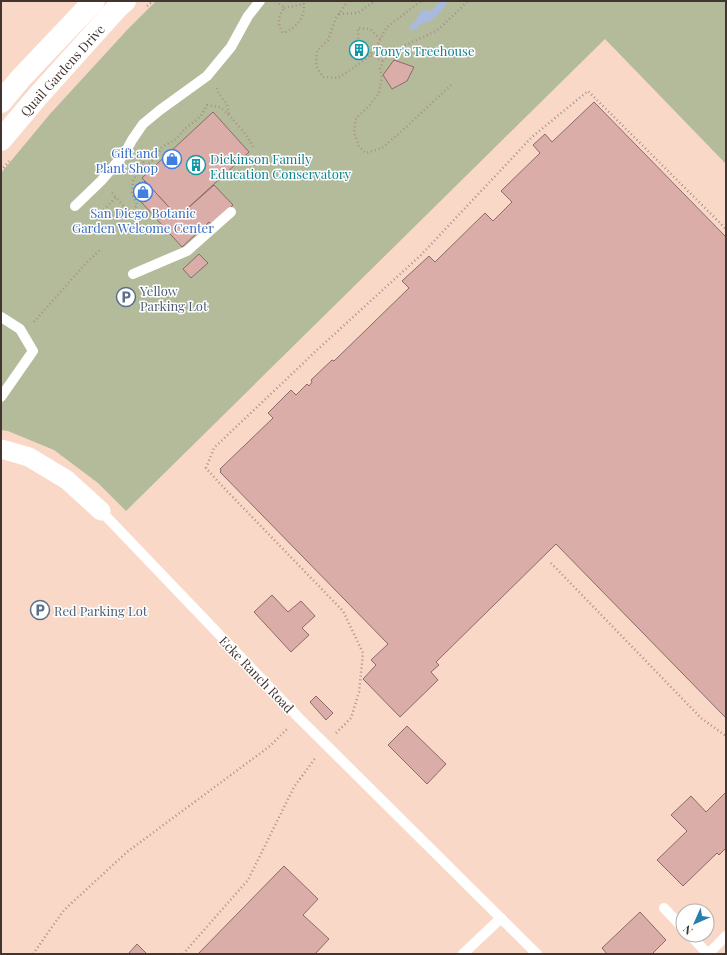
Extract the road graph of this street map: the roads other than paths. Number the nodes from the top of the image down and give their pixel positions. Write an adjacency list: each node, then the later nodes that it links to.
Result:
1 (94, 1): 4 (main road, Quail Gardens Drive)
2 (125, 1): 5 (main road, Quail Gardens Drive)
3 (260, 1): 6 (lane)
4 (1, 102)
5 (1, 140)
6 (75, 206)
7 (231, 212): 8 (lane)
8 (133, 274)
9 (1, 317): 10 (lane)
10 (1, 397)
11 (1, 450): 12 (street, Ecke Ranch Road)
12 (101, 511): 14 (lane, Ecke Ranch Road)
13 (664, 908): 15 (lane)
14 (501, 918): 18 (lane); 19 (lane, Ecke Ranch Road)
15 (675, 920)
16 (726, 936): 20 (lane)
17 (698, 943): 20 (lane)
18 (463, 954)
19 (537, 954)
20 (708, 954)

